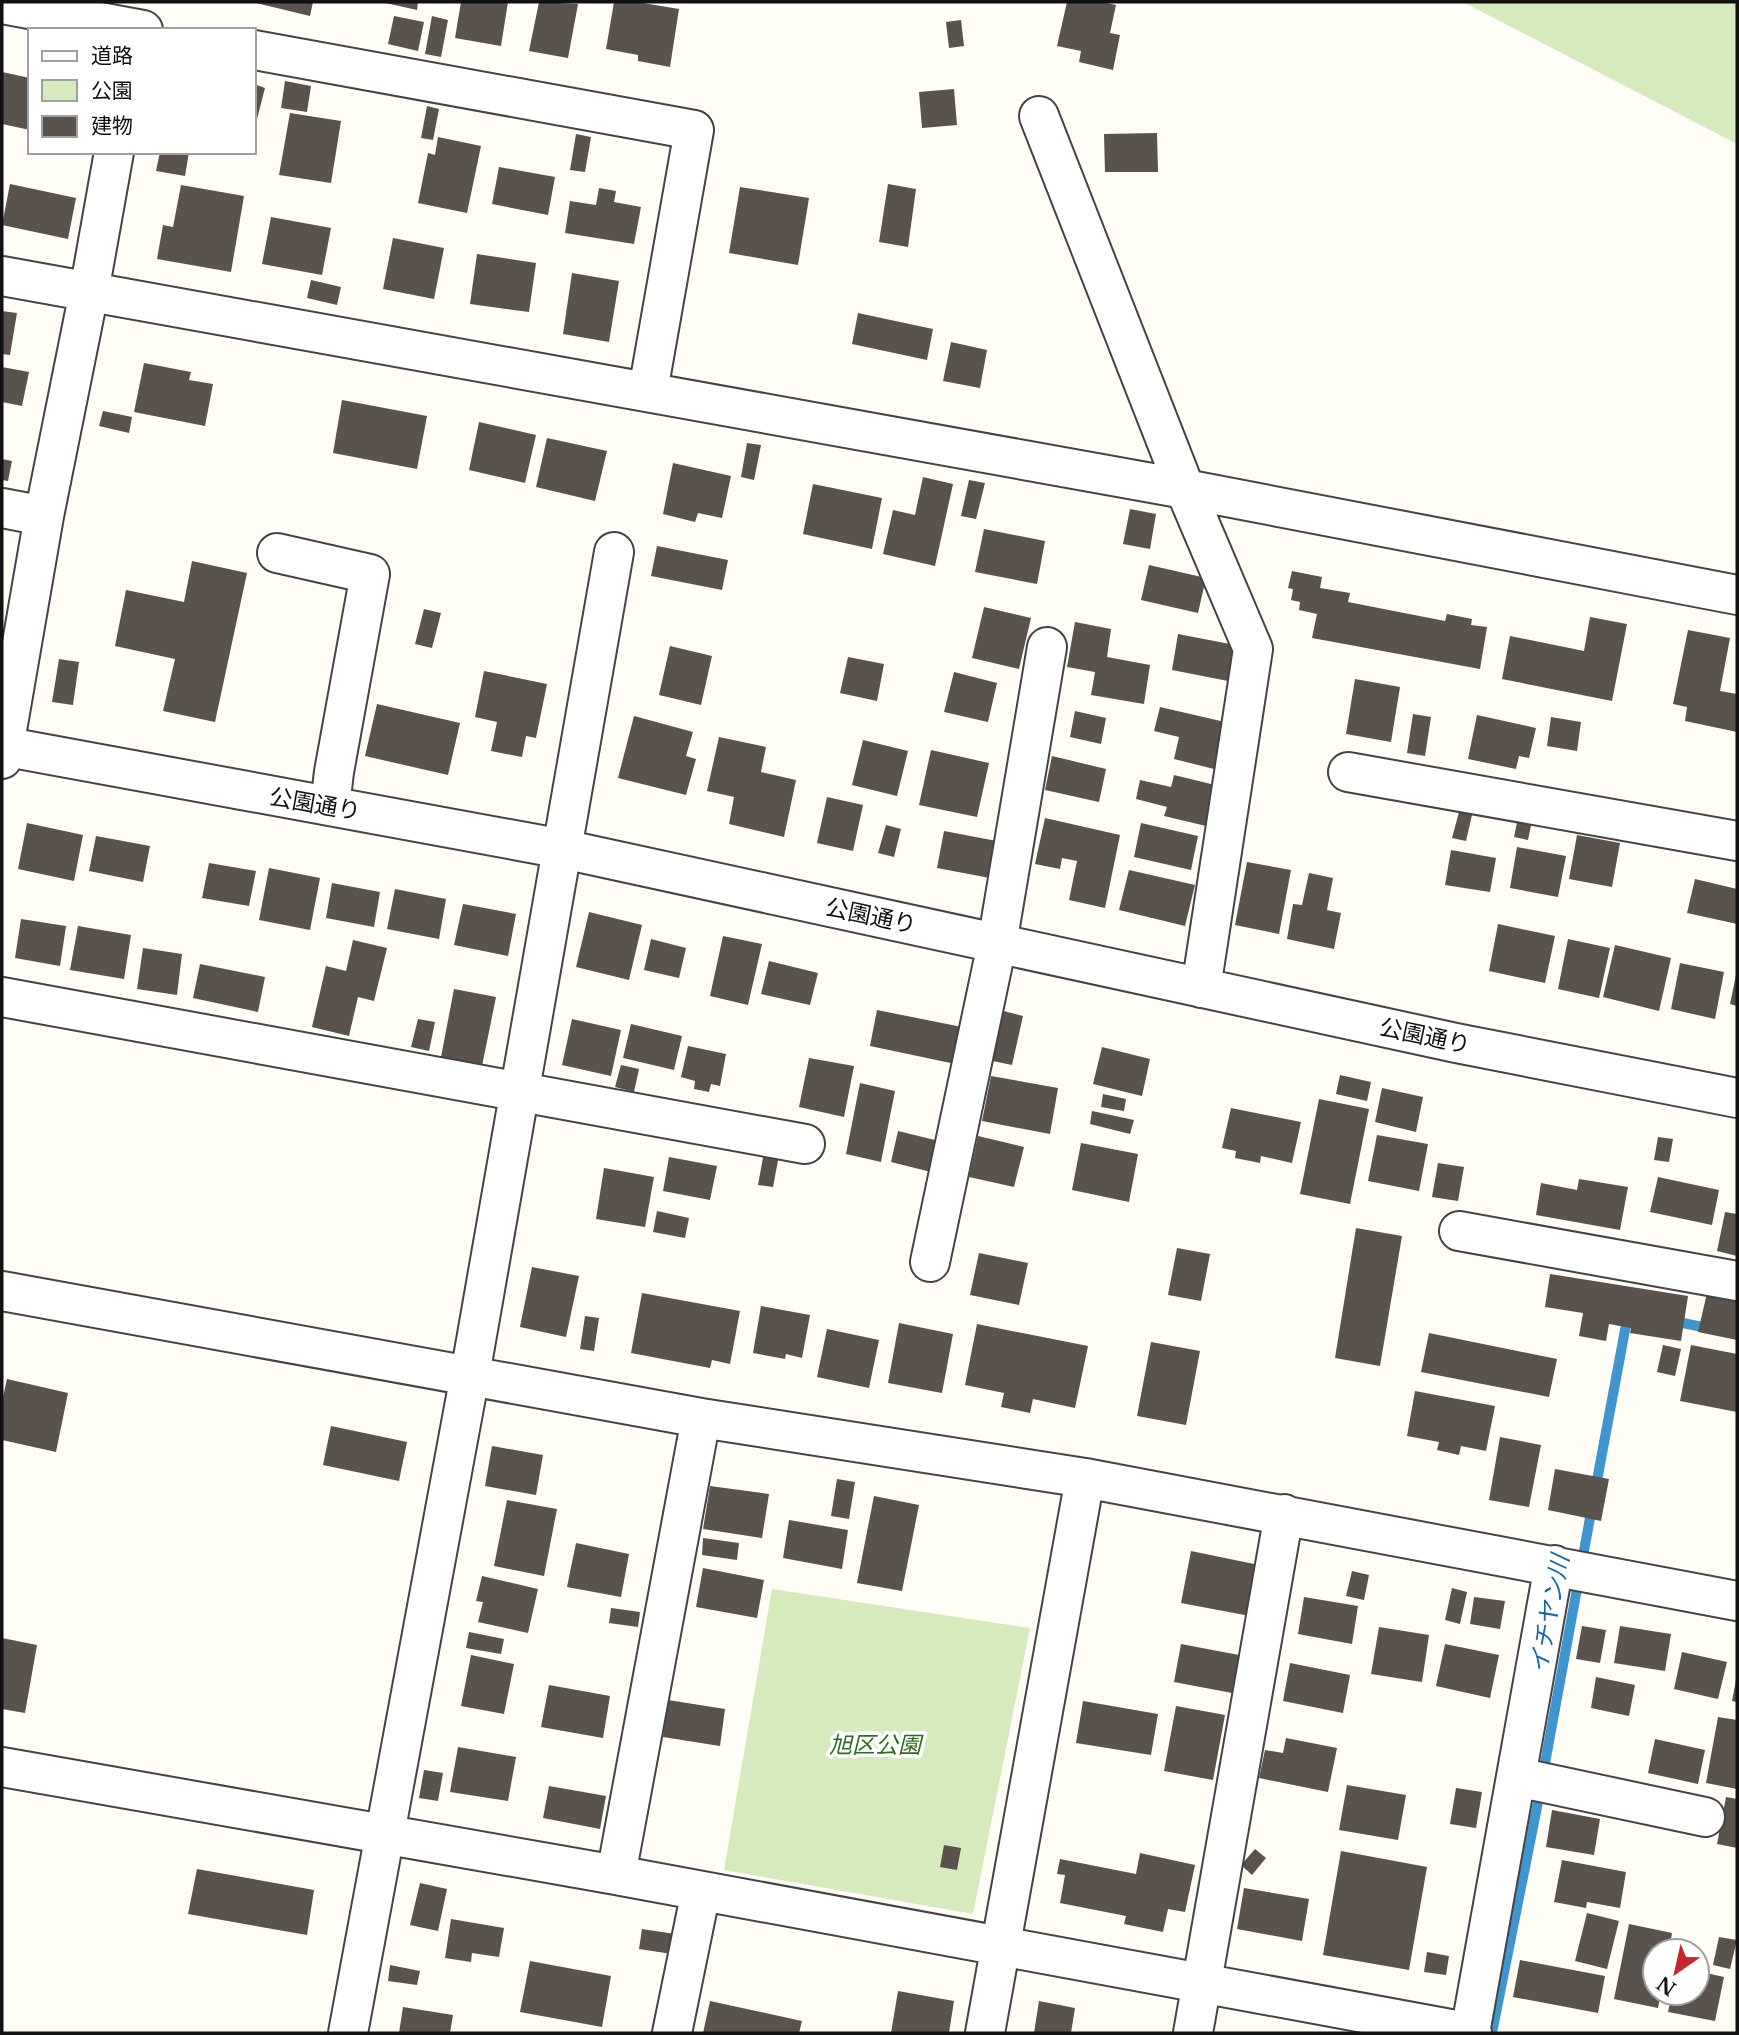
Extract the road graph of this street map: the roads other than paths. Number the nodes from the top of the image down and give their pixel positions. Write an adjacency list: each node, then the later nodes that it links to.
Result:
1 (2, 4): 2 (street)
2 (133, 28)
3 (256, 50): 8 (street)
4 (1039, 116): 9 (street)
5 (114, 154): 7 (street)
6 (2, 276): 7 (street)
7 (89, 292): 8 (street); 11 (street)
8 (648, 391): 9 (street)
9 (1185, 489): 14 (street); 22 (street)
10 (2, 508): 11 (street)
11 (44, 516): 16 (street)
12 (614, 552): 20 (street)
13 (277, 553): 18 (street)
14 (1737, 595)
15 (1046, 647): 21 (street)
16 (2, 750): 18 (street, 公園通り)
17 (1348, 772): 19 (street)
18 (330, 806): 20 (street, 公園通り)
19 (1737, 841)
20 (563, 849): 21 (street, 公園通り); 24 (street)
21 (997, 944): 22 (street, 公園通り); 28 (street)
22 (1201, 988): 25 (street, 公園通り)
23 (2, 997): 24 (street)
24 (519, 1092): 26 (street); 31 (street)
25 (1737, 1098)
26 (805, 1144)
27 (1459, 1231): 29 (street)
28 (930, 1262)
29 (1737, 1281)
30 (2, 1291): 31 (street)
31 (470, 1374): 32 (street); 40 (street)
32 (701, 1418): 33 (street); 41 (street)
33 (1085, 1478): 34 (street); 43 (street)
34 (1284, 1514): 35 (street); 44 (street)
35 (1554, 1565): 36 (street); 38 (street)
36 (1737, 1601)
37 (2, 1768): 40 (street)
38 (1517, 1777): 39 (street); 49 (street)
39 (1705, 1817)
40 (385, 1836): 41 (street); 45 (street)
41 (617, 1875): 42 (street)
42 (701, 1891): 43 (street); 46 (street)
43 (1001, 1946): 44 (street); 47 (street)
44 (1202, 1982): 48 (street); 49 (street)
45 (348, 2033)
46 (672, 2033)
47 (985, 2033)
48 (1194, 2033)
49 (1471, 2033)

